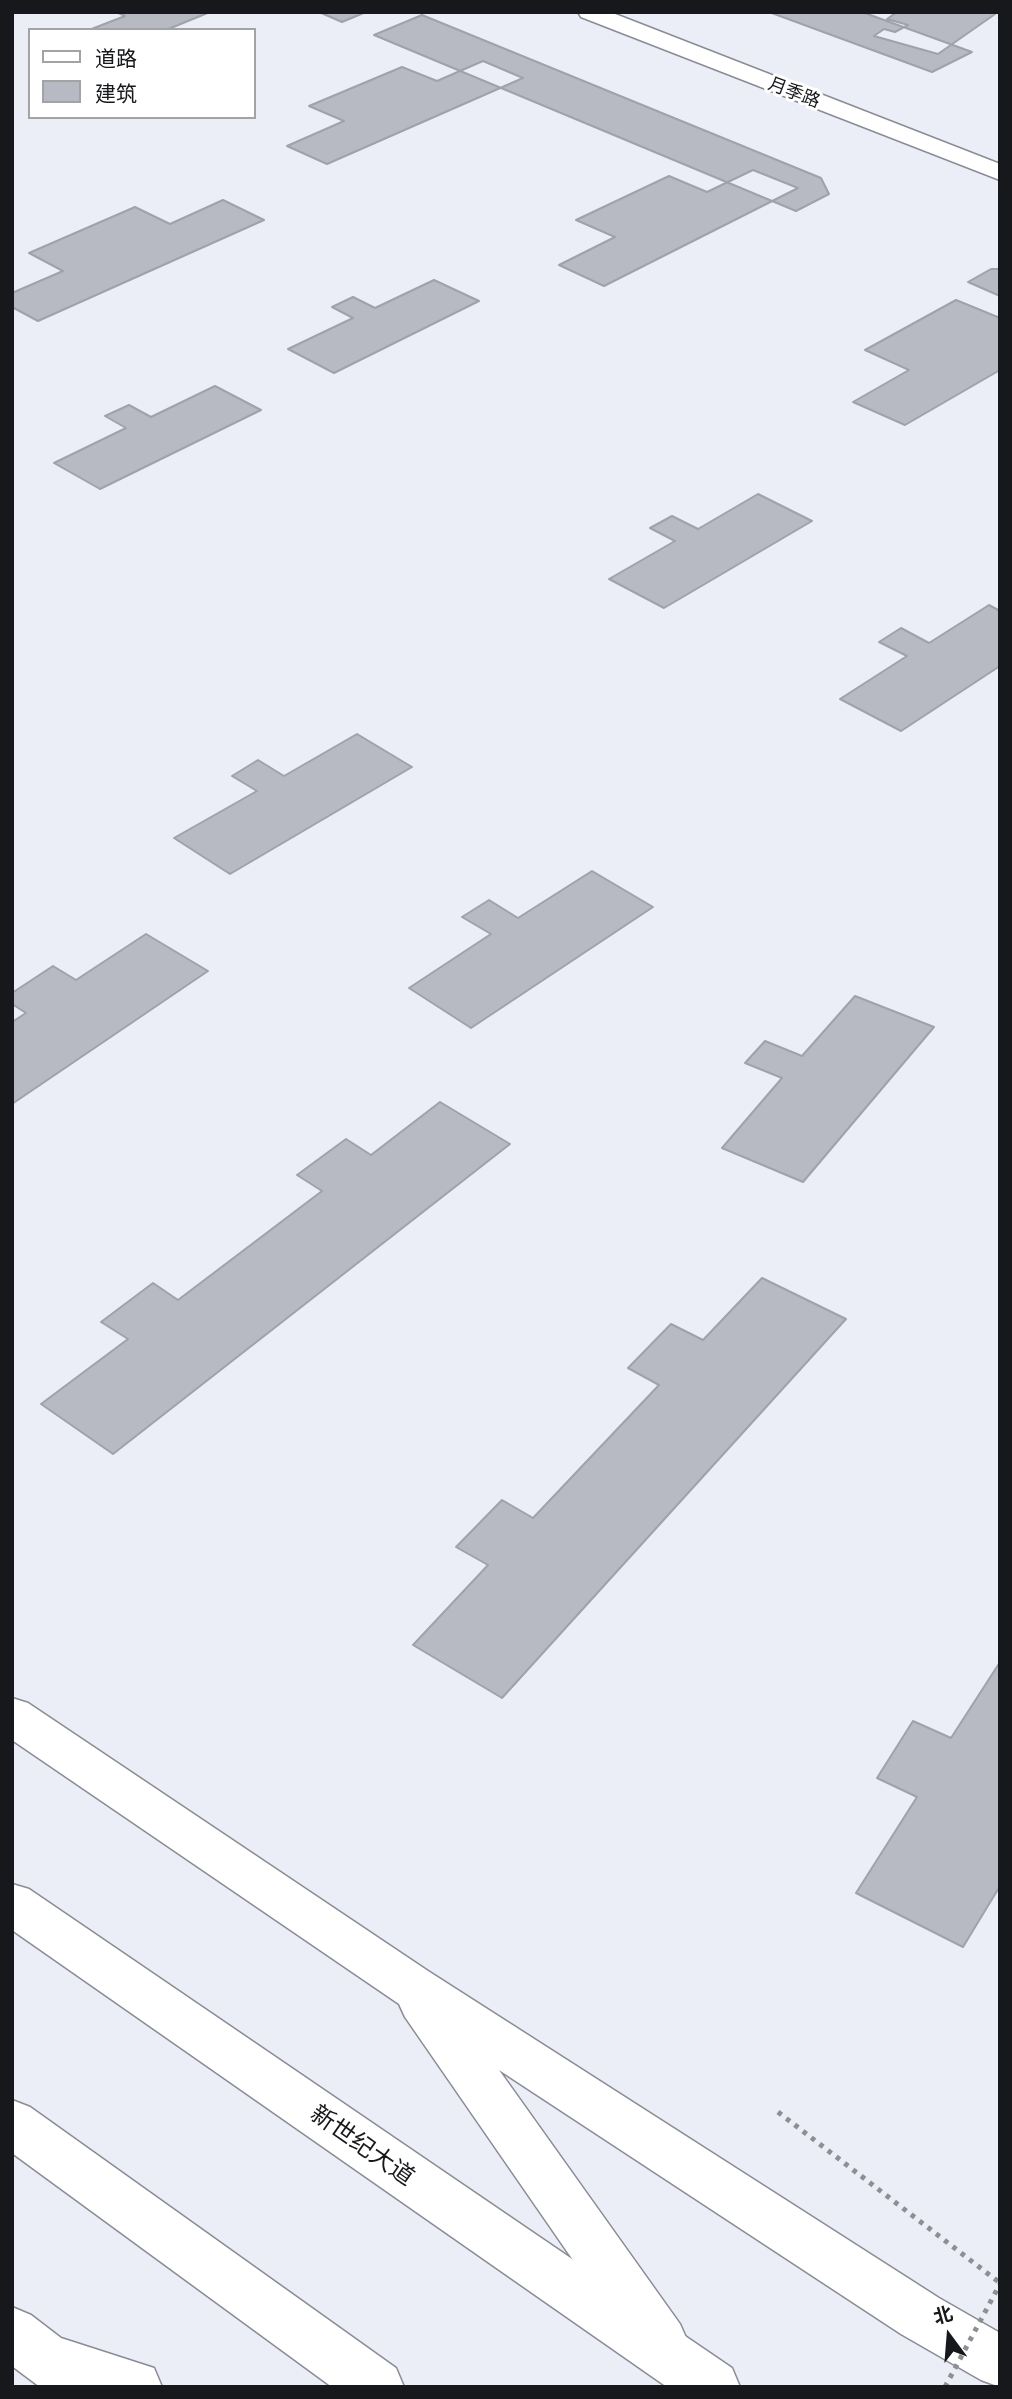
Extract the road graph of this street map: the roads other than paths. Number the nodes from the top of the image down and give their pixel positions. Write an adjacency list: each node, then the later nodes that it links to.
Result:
1 (589, 12): 2 (street, 月季路)
2 (1000, 173)
3 (12, 1716): 5 (street)
4 (12, 1904): 9 (street, 新世纪大道)
5 (411, 1986): 8 (street); 9 (street)
6 (12, 2123): 11 (street)
7 (47, 2360): 10 (street)
8 (1000, 2362)
9 (694, 2375)
10 (135, 2387)
11 (377, 2387)

